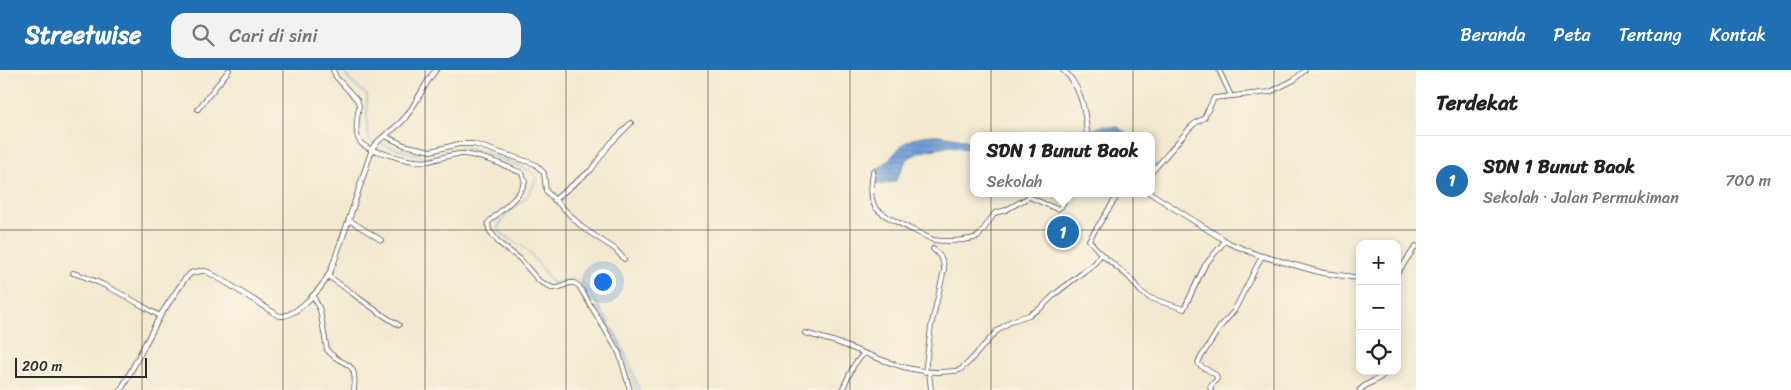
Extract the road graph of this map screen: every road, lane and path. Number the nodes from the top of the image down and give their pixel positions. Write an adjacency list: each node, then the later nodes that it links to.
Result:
1 (229, 70): 8 (street)
2 (333, 70): 12 (street)
3 (436, 70): 11 (street)
4 (1063, 70): 10 (street)
5 (1219, 70): 7 (street)
6 (1305, 70): 7 (street)
7 (1231, 96): 13 (street)
8 (198, 109)
9 (631, 123): 20 (street)
10 (1086, 132)
11 (385, 136): 12 (street); 20 (street)
12 (372, 148): 21 (street); 42 (street)
13 (1155, 168)
14 (873, 171): 17 (street)
15 (1155, 196): 23 (street)
16 (1030, 197): 18 (street)
17 (1030, 197)
18 (1067, 197)
19 (1116, 197): 26 (street)
20 (554, 200): 28 (street)
21 (349, 220): 22 (street); 31 (street)
22 (381, 240)
23 (1225, 241): 26 (street); 27 (street)
24 (1416, 246): 29 (street)
25 (933, 249): 38 (street)
26 (1101, 254): 38 (street)
27 (1262, 256): 32 (street); 45 (street)
28 (624, 258)
29 (1401, 268)
30 (73, 273): 34 (street)
31 (328, 276): 33 (street); 35 (street)
32 (1356, 277)
33 (313, 295): 34 (street); 41 (street)
34 (160, 316): 40 (street)
35 (399, 325)
36 (805, 332): 37 (street)
37 (864, 353): 38 (street); 43 (street)
38 (927, 372): 44 (street)
39 (1383, 375): 46 (street)
40 (121, 390)
41 (354, 390)
42 (630, 390)
43 (842, 390)
44 (931, 390)
45 (1211, 390)
46 (1360, 390)

